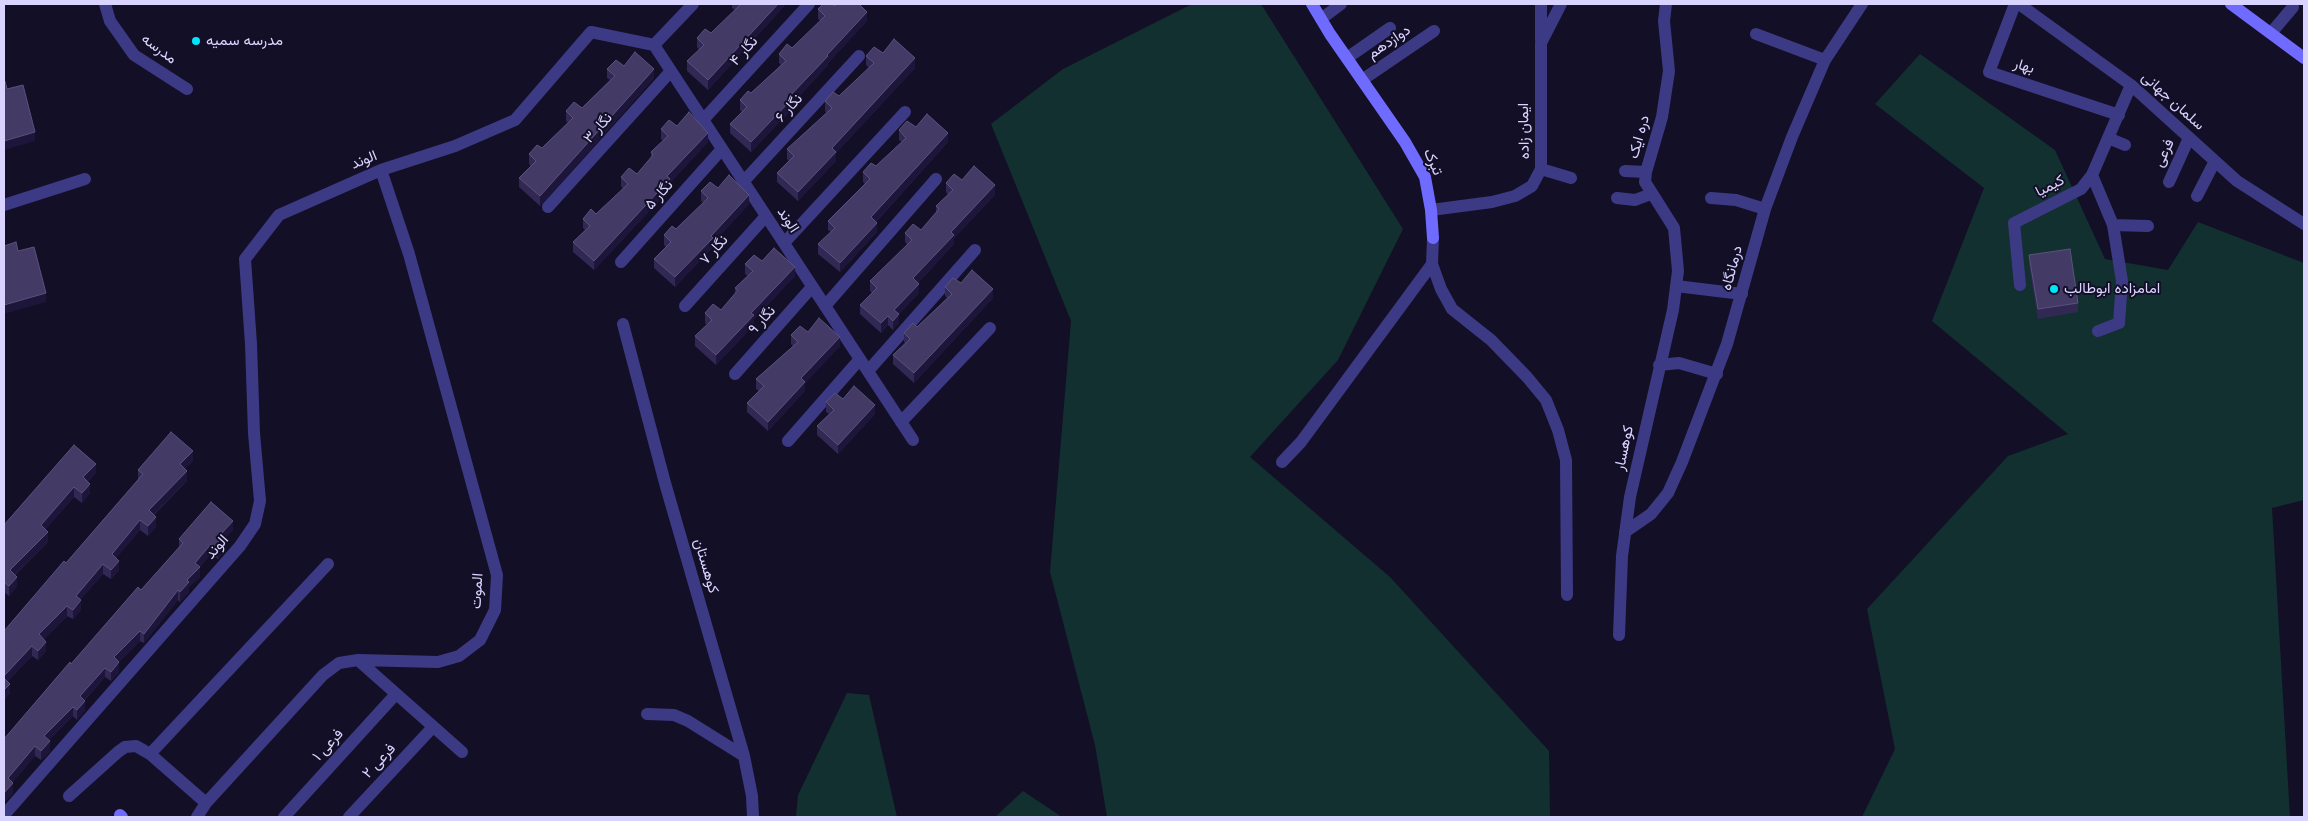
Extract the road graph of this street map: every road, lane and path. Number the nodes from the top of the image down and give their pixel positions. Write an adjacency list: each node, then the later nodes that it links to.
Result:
1 (105, 4): 28 (street, مدرسه)
2 (693, 4): 20 (street)
3 (809, 4): 31 (street, نگار ۴)
4 (1312, 4): 14 (street, تبرک)
5 (1341, 4): 14 (street)
6 (1541, 4): 19 (street)
7 (1561, 4): 19 (street, ایمان زاده)
8 (1666, 4): 40 (street, دره ایک)
9 (1862, 4): 24 (street, درمانگاه)
10 (2015, 4): 30 (street, بهار)
11 (2019, 4): 27 (street, سلمان جهانی)
12 (2231, 4): 18 (street)
13 (2293, 7): 18 (street)
14 (1321, 19): 22 (street, تبرک)
15 (1390, 28): 22 (street)
16 (1434, 31): 26 (street, دوازدهم)
17 (1756, 34): 24 (street)
18 (2271, 34): 23 (street)
19 (1541, 43): 37 (street, ایمان زاده)
20 (654, 46): 25 (street, الوند); 38 (street, الوند)
21 (859, 56): 45 (street, نگار ۶)
22 (1347, 58): 26 (street, تبرک)
23 (2304, 58)
24 (1825, 60): 53 (street, درمانگاه)
25 (671, 71): 31 (street, الوند); 52 (street, نگار ۳)
26 (1362, 80): 54 (street, تبرک)
27 (2130, 85): 30 (street, کیمیا); 33 (street, سلمان جهانی)
28 (187, 89)
29 (905, 112): 59 (street)
30 (2119, 115): 32 (street, کیمیا)
31 (703, 120): 35 (street, الوند)
32 (2108, 138): 34 (street); 41 (street, کیمیا)
33 (2189, 138): 36 (street, سلمان جهانی); 46 (street, فرعی)
34 (2125, 144)
35 (722, 149): 45 (street, الوند); 61 (street, نگار ۵)
36 (2215, 161): 48 (street); 56 (street, سلمان جهانی)
37 (1541, 169): 42 (street); 54 (street, ایمان زاده)
38 (381, 170): 86 (street, الموت); 95 (street, الوند)
39 (1625, 172): 40 (street)
40 (1646, 172): 47 (street, دره ایک)
41 (2092, 174): 57 (street); 65 (street, کیمیا)
42 (1571, 178)
43 (85, 179): 51 (street)
44 (936, 179): 69 (street)
45 (744, 181): 55 (street, الوند)
46 (2169, 182)
47 (1651, 194): 49 (street); 63 (street, دره ایک)
48 (2197, 196)
49 (1617, 198)
50 (1711, 198): 53 (street)
51 (4, 205)
52 (548, 207)
53 (1765, 209): 67 (street, درمانگاه)
54 (1431, 210): 62 (street, تبرک)
55 (766, 216): 59 (street, الوند); 68 (street, نگار ۷)
56 (2304, 224)
57 (2113, 225): 58 (street); 72 (street)
58 (2148, 226)
59 (784, 243): 66 (street, الوند)
60 (975, 250): 75 (street)
61 (621, 262)
62 (1432, 264): 81 (street); 84 (street, تبرک)
63 (1678, 271): 64 (street, کوهسار)
64 (1676, 286): 67 (street); 74 (street, کوهسار)
65 (2020, 286)
66 (812, 287): 69 (street, الوند); 76 (street, نگار ۹)
67 (1742, 294): 77 (street, درمانگاه)
68 (686, 306)
69 (825, 306): 73 (street, الوند)
70 (623, 324): 92 (street, کوهستان)
71 (990, 328): 78 (street)
72 (2098, 331)
73 (860, 359): 75 (street, الوند); 80 (street)
74 (1659, 365): 77 (street); 82 (street, کوهسار)
75 (868, 371): 78 (street, الوند)
76 (735, 374)
77 (1717, 374): 82 (street, درمانگاه)
78 (901, 422): 79 (street, الوند)
79 (913, 440)
80 (788, 441)
81 (1282, 462)
82 (1625, 532): 85 (street, کوهسار)
83 (328, 564): 91 (street)
84 (1567, 595)
85 (1619, 635)
86 (358, 660): 87 (street); 94 (street, الموت)
87 (396, 694): 89 (street); 97 (street, فرعی ۱)
88 (647, 714): 92 (street)
89 (433, 727): 90 (street); 98 (street, فرعی ۲)
90 (462, 752)
91 (150, 754): 93 (street); 94 (street)
92 (744, 756): 99 (street, کوهستان)
93 (69, 796)
94 (206, 803): 96 (street, الموت)
95 (4, 815)
96 (197, 817)
97 (284, 817)
98 (349, 817)
99 (753, 817)

